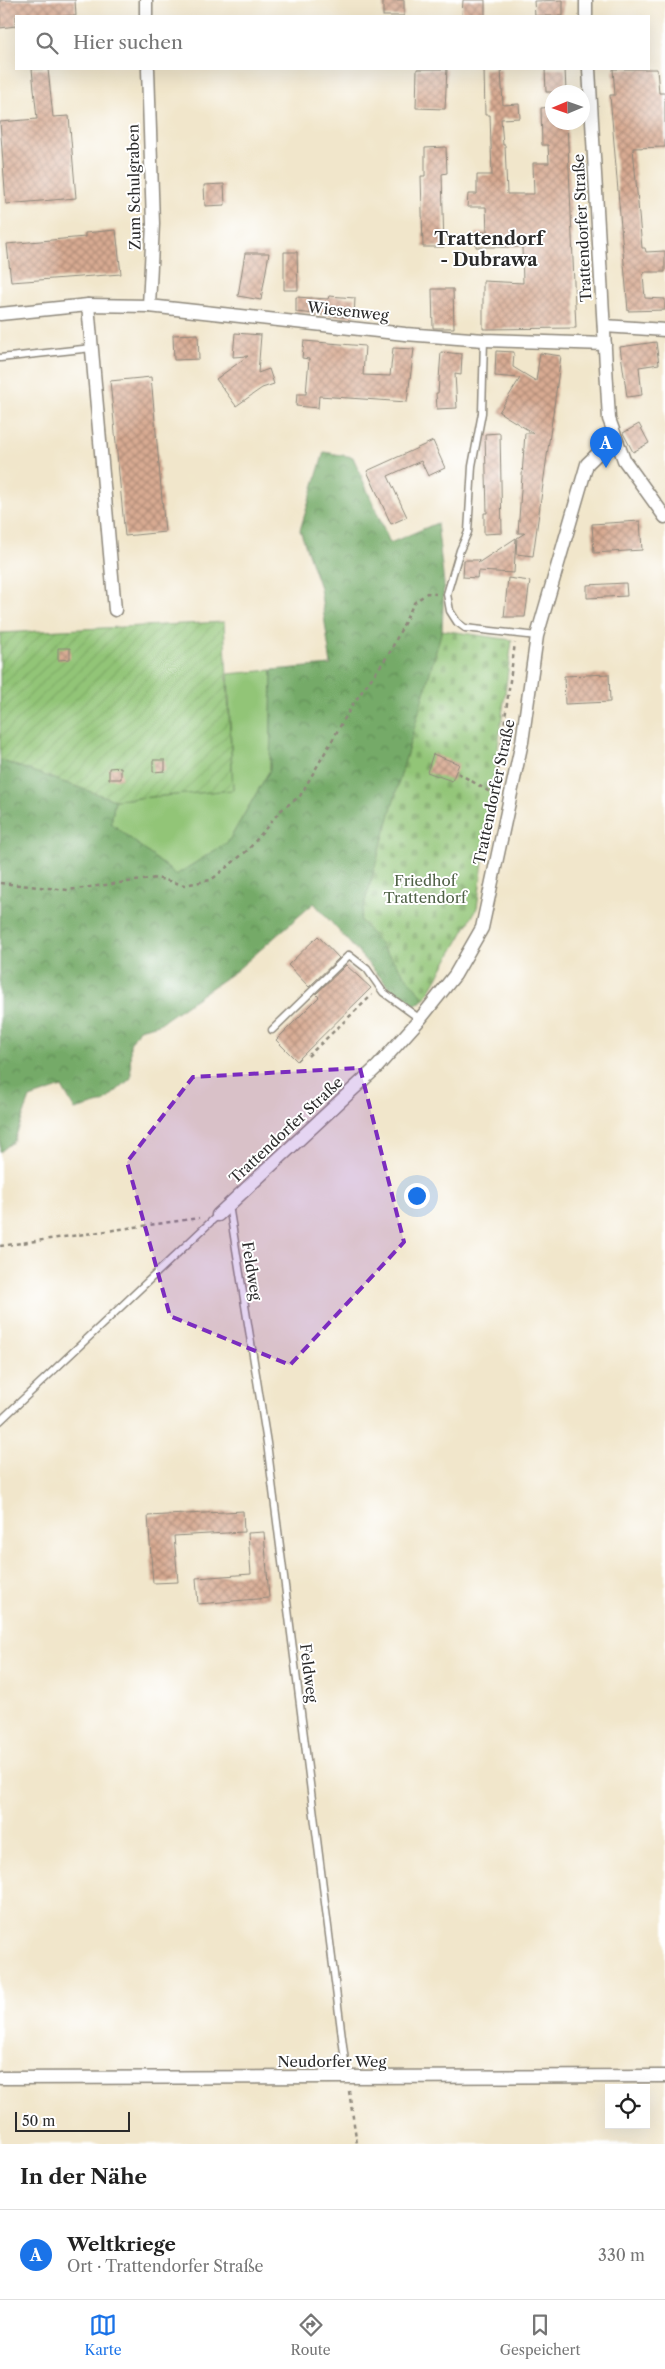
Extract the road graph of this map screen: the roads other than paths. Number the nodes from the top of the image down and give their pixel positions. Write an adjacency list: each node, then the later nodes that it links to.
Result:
1 (146, 0): 3 (street)
2 (586, 0): 4 (street)
3 (146, 15)
4 (586, 15)
5 (148, 70): 8 (street, Zum Schulgraben)
6 (590, 70): 10 (street, Trattendorfer Straße)
7 (88, 305): 8 (street, Wiesenweg); 9 (street, Wiesenweg); 14 (street)
8 (149, 306): 12 (street, Wiesenweg)
9 (0, 314)
10 (604, 326): 11 (street); 13 (street, Trattendorfer Straße)
11 (665, 330)
12 (484, 340): 13 (street, Wiesenweg); 19 (lane)
13 (605, 344): 16 (street, Trattendorfer Straße)
14 (92, 348): 15 (lane); 18 (street)
15 (0, 358)
16 (614, 438): 17 (street, Trattendorfer Straße); 19 (street, Trattendorfer Straße)
17 (665, 517)
18 (115, 610)
19 (537, 636): 20 (street, Trattendorfer Straße)
20 (420, 1019): 21 (lane); 22 (street, Trattendorfer Straße)
21 (272, 1030)
22 (229, 1206): 23 (street, Trattendorfer Straße); 26 (lane, Feldweg)
23 (218, 1215): 24 (lane)
24 (0, 1421)
25 (665, 2076): 26 (street, Neudorfer Weg)
26 (347, 2077): 27 (street, Neudorfer Weg)
27 (0, 2078)

